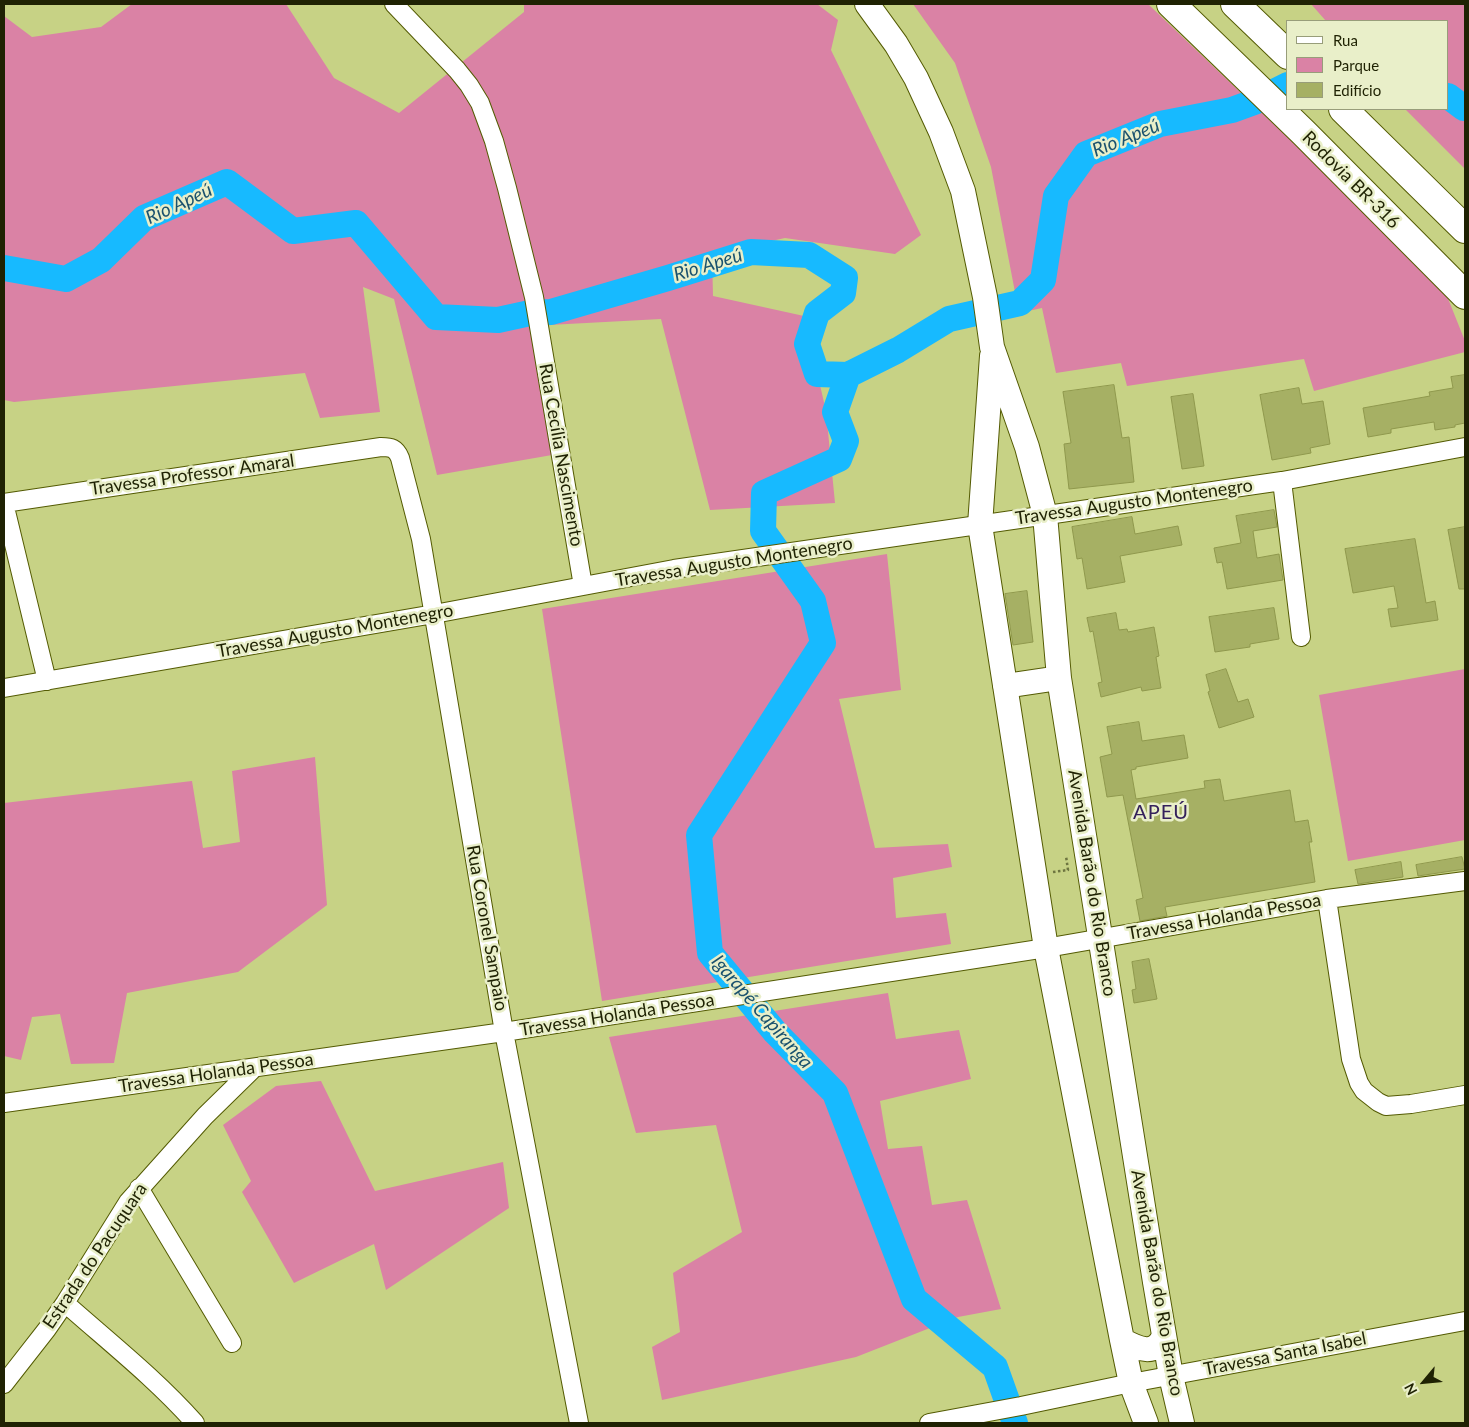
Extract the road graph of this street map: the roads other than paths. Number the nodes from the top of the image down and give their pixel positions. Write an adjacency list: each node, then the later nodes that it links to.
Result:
1 (394, 4): 16 (street, Rua Cecília Nascimento)
2 (867, 4): 9 (main road, Avenida Barão do Rio Branco)
3 (1171, 4): 8 (highway, Rodovia BR-316)
4 (1236, 4): 5 (highway)
5 (1284, 51)
6 (1348, 113): 7 (highway)
7 (1465, 229)
8 (1465, 295)
9 (991, 339): 14 (main road, Avenida Barão do Rio Branco); 15 (main road, Avenida Barão do Rio Branco)
10 (381, 447): 13 (street, Travessa Professor Amaral); 17 (street, Rua Coronel Sampaio)
11 (1465, 447): 12 (street, Travessa Augusto Montenegro)
12 (1282, 481): 14 (street, Travessa Augusto Montenegro); 18 (street)
13 (4, 503): 20 (street)
14 (1045, 515): 15 (street, Travessa Augusto Montenegro); 19 (main road, Avenida Barão do Rio Branco)
15 (980, 525): 16 (street, Travessa Augusto Montenegro); 21 (main road, Avenida Barão do Rio Branco)
16 (583, 586): 17 (street, Travessa Augusto Montenegro)
17 (434, 614): 20 (street, Travessa Augusto Montenegro); 27 (street, Rua Coronel Sampaio)
18 (1301, 637)
19 (1060, 678): 21 (main road); 25 (main road, Avenida Barão do Rio Branco)
20 (48, 681): 22 (street, Travessa Augusto Montenegro)
21 (1004, 686): 26 (main road, Avenida Barão do Rio Branco)
22 (4, 688)
23 (1465, 881): 24 (street, Travessa Holanda Pessoa)
24 (1327, 899): 25 (street, Travessa Holanda Pessoa); 29 (street)
25 (1101, 939): 26 (street, Travessa Holanda Pessoa); 34 (main road, Avenida Barão do Rio Branco)
26 (1046, 948): 27 (street, Travessa Holanda Pessoa); 35 (main road, Avenida Barão do Rio Branco)
27 (504, 1032): 28 (street, Travessa Holanda Pessoa); 41 (street, Rua Coronel Sampaio)
28 (254, 1068): 30 (street, Travessa Holanda Pessoa); 31 (street, Estrada do Pacuquara)
29 (1465, 1095)
30 (4, 1103)
31 (139, 1188): 32 (street, Estrada do Pacuquara); 36 (street)
32 (65, 1303): 39 (street, Estrada do Pacuquara); 40 (street)
33 (1465, 1321): 37 (street, Travessa Santa Isabel)
34 (1164, 1334): 35 (main road); 37 (main road, Avenida Barão do Rio Branco)
35 (1122, 1340): 38 (main road, Avenida Barão do Rio Branco)
36 (232, 1343)
37 (1171, 1376): 38 (street, Travessa Santa Isabel); 44 (main road, Avenida Barão do Rio Branco)
38 (1131, 1383): 42 (street, Travessa Santa Isabel); 43 (main road, Avenida Barão do Rio Branco)
39 (4, 1384)
40 (195, 1423)
41 (579, 1423)
42 (929, 1423)
43 (1146, 1423)
44 (1182, 1423)

